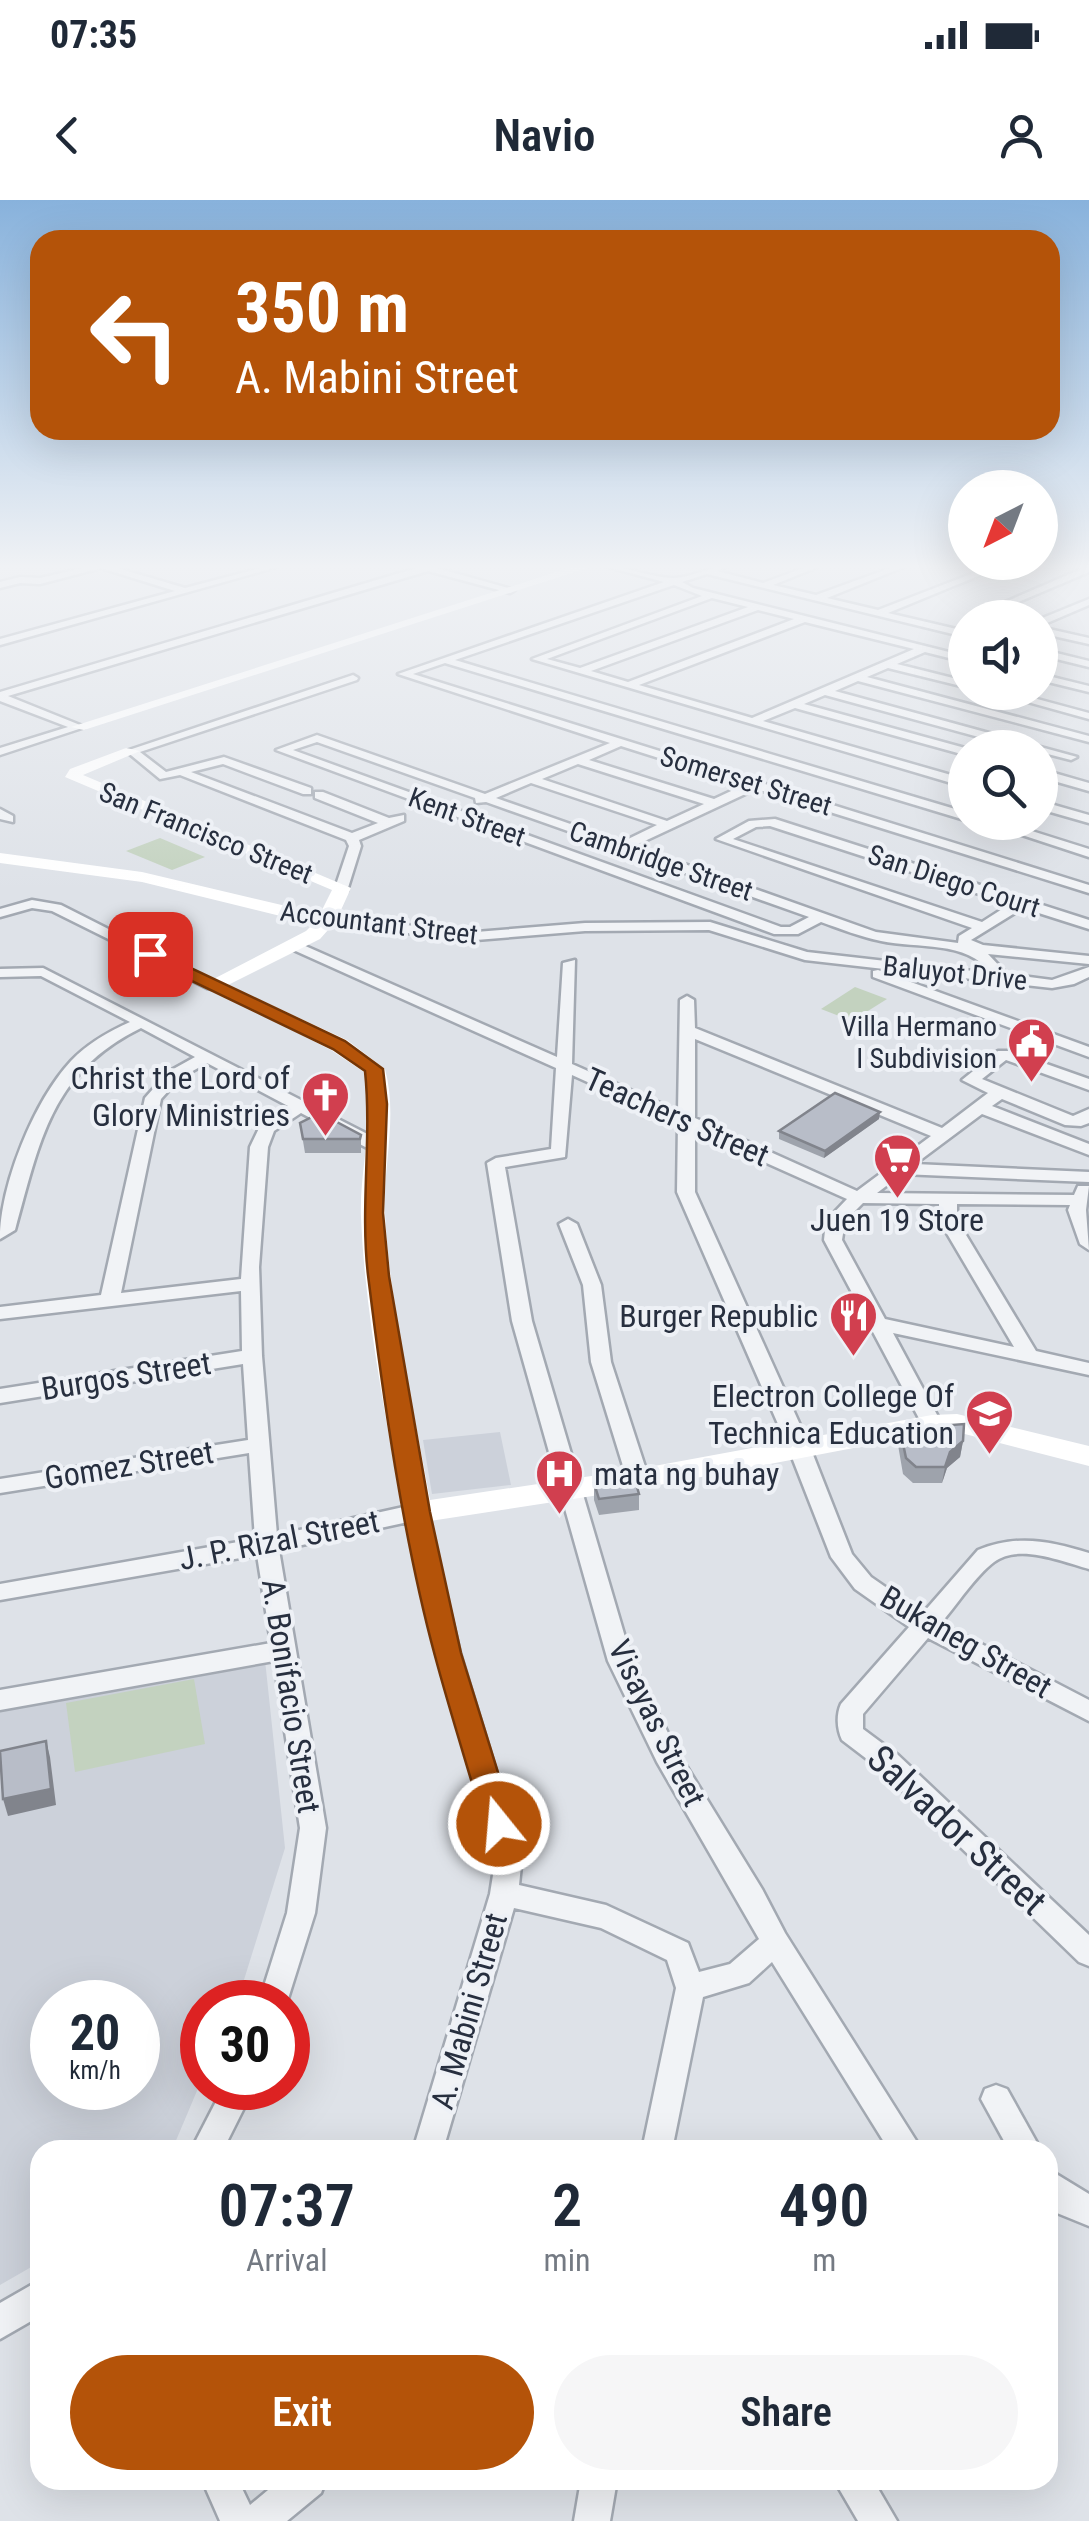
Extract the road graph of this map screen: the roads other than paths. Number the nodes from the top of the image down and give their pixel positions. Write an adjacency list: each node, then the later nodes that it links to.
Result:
1 (68, 675): 14 (street)
2 (244, 675): 20 (street)
3 (407, 675): 23 (street, Somerset Street)
4 (495, 675): 19 (street)
5 (590, 675): 11 (street)
6 (656, 675): 11 (street)
7 (862, 675): 9 (street)
8 (353, 678): 27 (street)
9 (856, 678): 13 (street); 22 (street)
10 (1058, 681): 12 (street)
11 (628, 686): 18 (street)
12 (1089, 689)
13 (824, 691): 15 (street); 21 (street)
14 (0, 696): 20 (street)
15 (793, 704): 18 (street); 24 (street)
16 (1058, 708): 17 (street)
17 (1089, 716)
18 (752, 722): 33 (street)
19 (657, 725): 23 (street); 40 (street)
20 (79, 728): 26 (street); 27 (street)
21 (970, 730)
22 (1089, 739)
23 (621, 742): 30 (street); 35 (street, Somerset Street)
24 (948, 747)
25 (282, 750): 38 (street, Cambridge Street); 43 (street, Kent Street)
26 (0, 752)
27 (132, 752): 31 (street); 57 (street, San Francisco Street)
28 (1058, 754): 29 (street)
29 (1071, 758)
30 (578, 760): 34 (street); 39 (street)
31 (185, 774): 37 (street); 42 (street)
32 (1058, 778): 36 (street)
33 (948, 779)
34 (530, 780): 38 (street); 49 (street)
35 (756, 784): 39 (street); 50 (street, Somerset Street)
36 (1089, 787)
37 (319, 795): 42 (street); 51 (street)
38 (484, 798): 43 (street); 53 (street, Cambridge Street)
39 (715, 803): 49 (street)
40 (943, 809): 44 (street); 50 (street)
41 (1058, 810): 47 (street)
42 (282, 811): 51 (street)
43 (452, 811): 46 (street); 56 (street, Kent Street)
44 (948, 811)
45 (0, 814): 48 (street)
46 (436, 818)
47 (1089, 819)
48 (0, 822)
49 (668, 825): 53 (street)
50 (906, 830): 58 (street, Somerset Street)
51 (352, 838): 57 (street)
52 (1047, 840): 54 (street)
53 (622, 847): 56 (street); 61 (street, Cambridge Street)
54 (1089, 853)
55 (0, 858): 62 (street, Accountant Street)
56 (590, 862): 61 (street, Kent Street)
57 (342, 888): 62 (street)
58 (1089, 889)
59 (1021, 903): 63 (street, San Diego Court); 64 (street); 64 (street, San Diego Court)
60 (0, 914): 72 (street, A. Mabini Street)
61 (820, 917): 71 (street, Cambridge Street)
62 (326, 921): 65 (street); 66 (street, Accountant Street)
63 (1089, 925)
64 (982, 927): 67 (street)
65 (294, 944): 72 (street); 78 (street, Teachers Street)
66 (818, 958): 71 (street, Baluyot Drive); 76 (street)
67 (1089, 960)
68 (570, 963): 78 (street)
69 (1089, 971): 71 (street, Baluyot Drive)
70 (0, 973): 74 (street)
71 (1002, 978)
72 (212, 985): 86 (street, A. Mabini Street)
73 (687, 1000): 75 (street, Bukaneg Street)
74 (140, 1023): 77 (street); 94 (street)
75 (688, 1030): 84 (street, Bukaneg Street); 85 (street)
76 (1089, 1052)
77 (206, 1057): 81 (street); 97 (street)
78 (563, 1066): 84 (street, Teachers Street); 110 (street, Visayas Street)
79 (1089, 1085): 80 (street)
80 (999, 1093): 82 (street); 83 (street)
81 (301, 1105): 86 (street); 96 (street, A. Bonifacio Street)
82 (980, 1108): 85 (street); 87 (street)
83 (1089, 1114)
84 (688, 1121): 90 (street, Teachers Street); 106 (street, Bukaneg Street)
85 (944, 1135): 88 (street)
86 (377, 1146): 111 (street, A. Mabini Street)
87 (1089, 1150)
88 (898, 1169): 89 (street); 90 (street)
89 (1089, 1178): 92 (street)
90 (859, 1198): 91 (street, Teachers Street); 99 (street)
91 (948, 1199): 92 (street, Teachers Street); 100 (street)
92 (1079, 1200): 95 (street)
93 (568, 1224): 108 (street)
94 (0, 1234)
95 (1088, 1239)
96 (250, 1284): 97 (street); 101 (street, A. Bonifacio Street)
97 (110, 1298): 98 (street)
98 (0, 1314)
99 (880, 1324): 100 (street); 104 (street)
100 (1028, 1354): 102 (street)
101 (252, 1356): 103 (street, Burgos Street); 105 (street, A. Bonifacio Street)
102 (1089, 1369)
103 (0, 1396)
104 (932, 1424): 106 (street, J. P. Rizal Street); 107 (street, J. P. Rizal Street)
105 (258, 1445): 109 (street, Gomez Street); 112 (street, A. Bonifacio Street)
106 (799, 1446): 108 (street, J. P. Rizal Street); 115 (street, Bukaneg Street)
107 (1089, 1456)
108 (638, 1479): 110 (street, J. P. Rizal Street)
109 (0, 1486)
110 (571, 1489): 111 (street, J. P. Rizal Street); 120 (street, Visayas Street)
111 (418, 1512): 112 (street, J. P. Rizal Street); 119 (street, A. Mabini Street)
112 (267, 1545): 114 (street, J. P. Rizal Street); 116 (street, A. Bonifacio Street)
113 (1089, 1561): 115 (street, Salvador Street)
114 (0, 1592)
115 (923, 1625): 118 (street, Bukaneg Street); 121 (street, Salvador Street)
116 (282, 1650): 117 (street); 122 (street, A. Bonifacio Street)
117 (0, 1700)
118 (1089, 1711)
119 (504, 1894): 123 (street); 127 (street, A. Mabini Street)
120 (775, 1942): 123 (street); 129 (street, Visayas Street)
121 (1089, 1953)
122 (280, 1980)
123 (690, 1988): 128 (street)
124 (996, 2099): 130 (street)
125 (227, 2110): 126 (street)
126 (211, 2140)
127 (431, 2140)
128 (659, 2140)
129 (901, 2140)
130 (1020, 2140)
131 (1058, 2194): 132 (street)
132 (1089, 2210)
133 (30, 2303): 134 (street)
134 (0, 2322)
135 (224, 2490): 139 (street)
136 (296, 2490): 140 (street)
137 (597, 2490): 141 (street)
138 (859, 2490): 142 (street)
139 (238, 2521)
140 (259, 2521)
141 (592, 2521)
142 (879, 2521)

